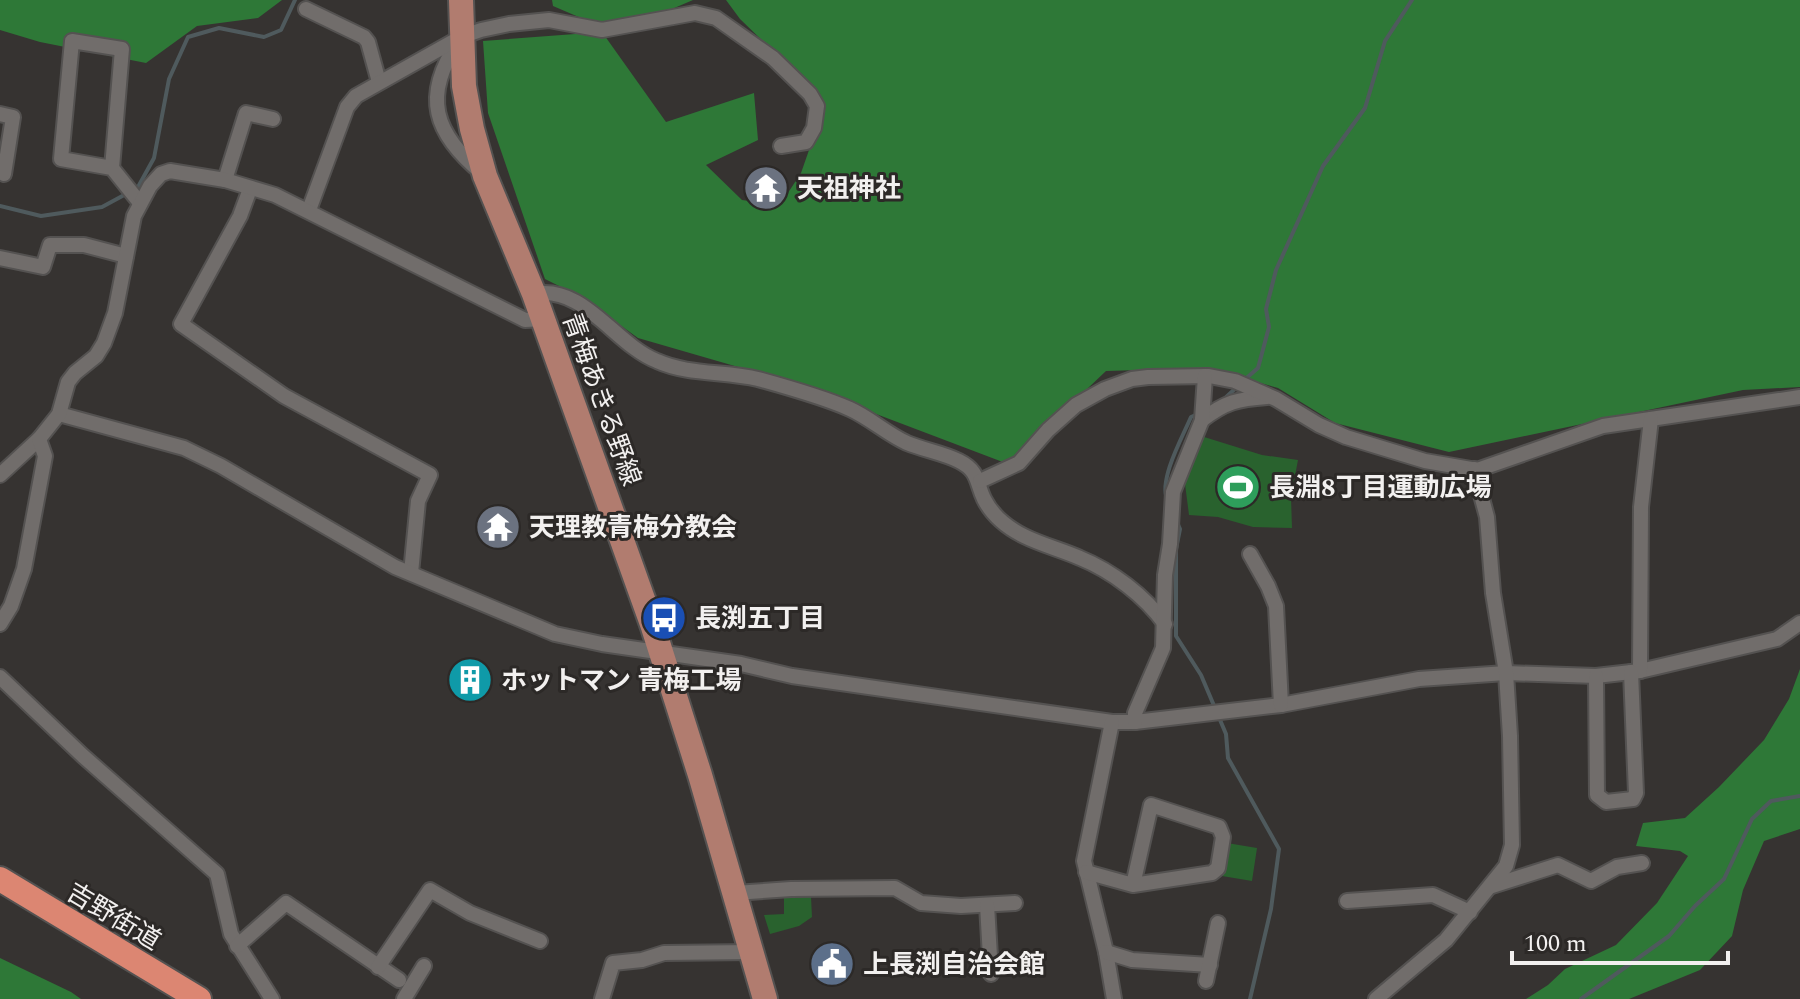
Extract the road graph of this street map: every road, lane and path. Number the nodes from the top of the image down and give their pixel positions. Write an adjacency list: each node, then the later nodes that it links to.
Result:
1 (461, 0): 3 (main road, 青梅あきる野線)
2 (306, 9): 4 (street)
3 (461, 37): 4 (street); 7 (street); 19 (main road, 青梅あきる野線)
4 (379, 82): 14 (street)
5 (0, 114): 8 (street)
6 (273, 119): 11 (street)
7 (781, 146)
8 (4, 151): 10 (street)
9 (112, 168): 9 (street); 13 (street)
10 (4, 174)
11 (225, 180): 12 (street); 13 (street)
12 (250, 189): 14 (street); 32 (street)
13 (138, 201): 15 (street)
14 (309, 210): 20 (street)
15 (126, 256): 17 (street); 24 (street)
16 (0, 258): 17 (street)
17 (43, 267): 18 (street)
18 (40, 282)
19 (534, 294): 20 (main road, 青梅あきる野線); 30 (street)
20 (543, 319): 36 (main road, 青梅あきる野線)
21 (1205, 376): 22 (street); 26 (street); 30 (street)
22 (1270, 396): 26 (street); 28 (street)
23 (1800, 397): 25 (street)
24 (59, 414): 27 (street); 32 (street)
25 (1651, 419): 28 (street); 37 (street)
26 (1202, 420): 35 (street)
27 (39, 439): 29 (street); 34 (street)
28 (1474, 469): 38 (street)
29 (0, 475)
30 (980, 481): 35 (street)
31 (1250, 554): 41 (street)
32 (411, 573): 36 (street)
33 (1800, 623): 37 (street)
34 (0, 624)
35 (1165, 624): 43 (street)
36 (660, 651): 42 (street); 49 (main road, 青梅あきる野線)
37 (1636, 672): 39 (street); 39 (street)
38 (1506, 673): 39 (street); 41 (street); 48 (street)
39 (1596, 676)
40 (0, 677): 56 (street)
41 (1281, 705): 43 (street)
42 (1112, 722): 43 (street); 45 (street)
43 (1135, 722)
44 (1642, 863): 48 (street)
45 (1086, 872): 47 (street); 58 (street)
46 (0, 879): 65 (highway, 吉野街道)
47 (1133, 885): 47 (street)
48 (1492, 886): 53 (street)
49 (735, 893): 52 (street); 57 (main road, 青梅あきる野線)
50 (1347, 901): 53 (street)
51 (1015, 903): 52 (street)
52 (987, 905): 62 (street)
53 (1470, 912): 71 (street)
54 (1218, 923): 59 (street)
55 (540, 941): 61 (street)
56 (237, 946): 61 (street); 66 (street)
57 (752, 952): 68 (street); 69 (main road, 青梅あきる野線)
58 (1106, 952): 59 (street); 70 (street)
59 (1210, 965): 64 (street)
60 (424, 966): 67 (street)
61 (378, 967): 63 (street)
62 (991, 974)
63 (399, 980)
64 (1206, 981)
65 (199, 999)
66 (272, 999)
67 (404, 999)
68 (602, 999)
69 (765, 999)
70 (1114, 999)
71 (1376, 999)

